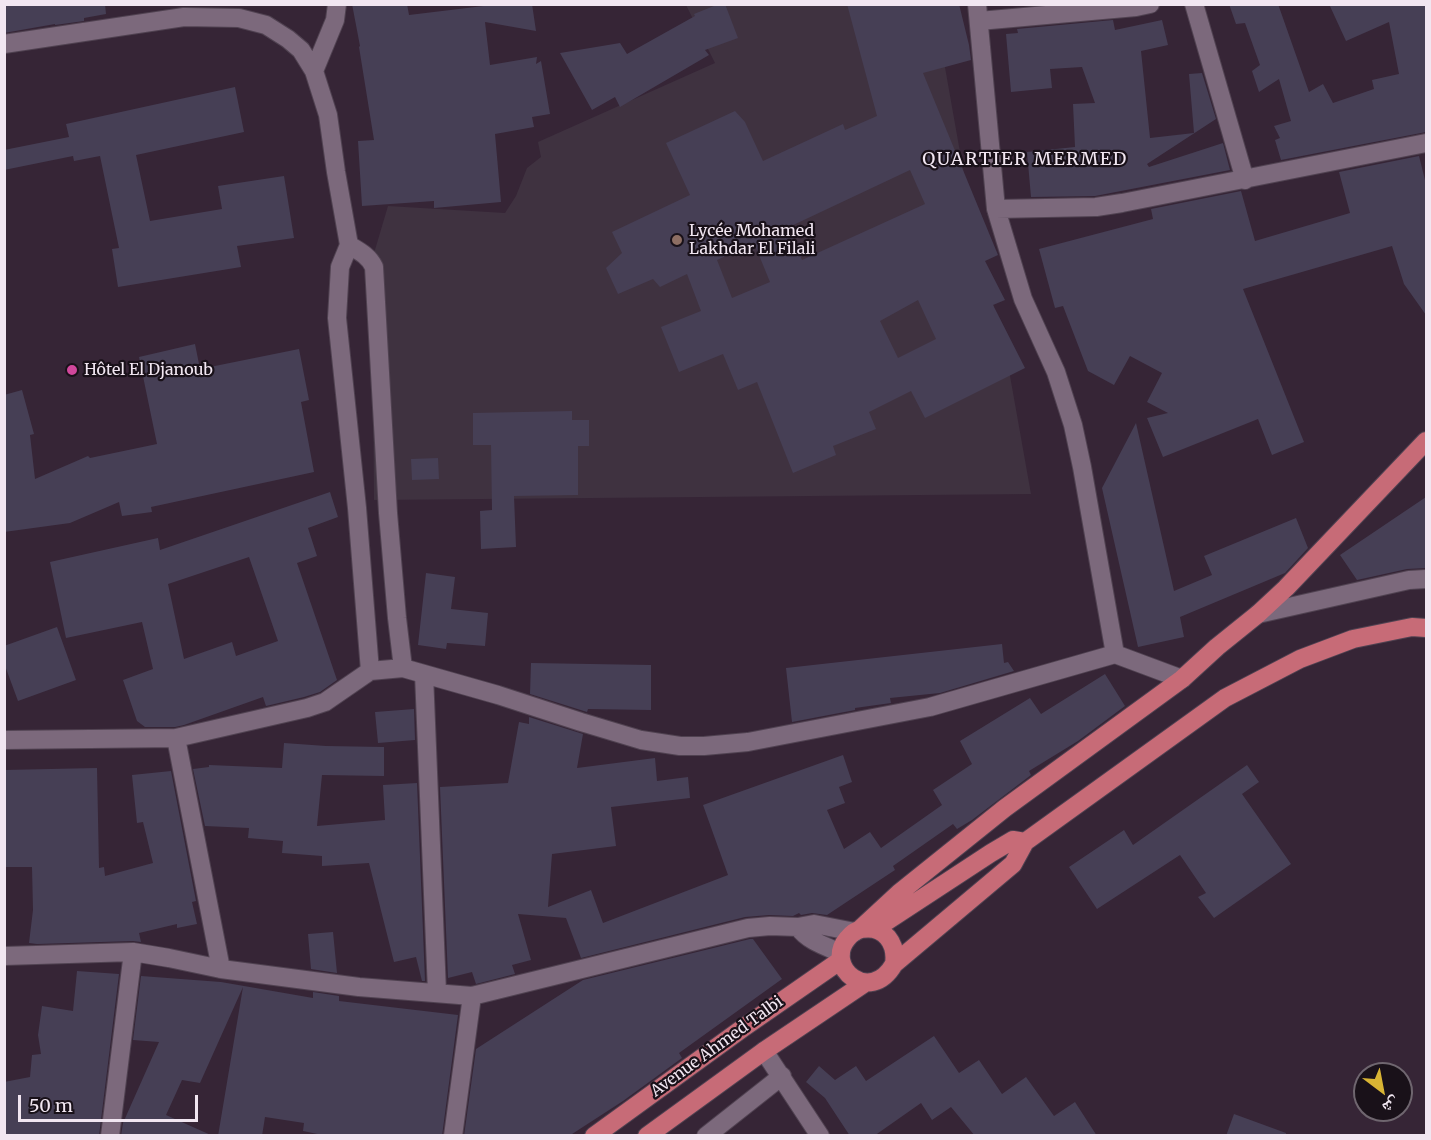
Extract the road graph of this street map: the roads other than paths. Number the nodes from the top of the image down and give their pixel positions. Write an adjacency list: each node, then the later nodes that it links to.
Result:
1 (337, 4): 6 (street)
2 (1150, 4): 4 (street)
3 (1194, 4): 8 (street)
4 (978, 13): 9 (street)
5 (4, 44): 6 (street)
6 (314, 71): 10 (street)
7 (1426, 143): 8 (street)
8 (1245, 180): 9 (street)
9 (996, 209): 15 (street)
10 (349, 245): 16 (street); 17 (street)
11 (1426, 443): 13 (main road)
12 (1426, 579): 13 (street)
13 (1258, 614): 19 (main road)
14 (1426, 628): 22 (main road)
15 (1115, 654): 18 (street); 19 (street)
16 (403, 668): 17 (street); 18 (street)
17 (370, 671): 20 (street)
18 (424, 674): 31 (street)
19 (1182, 679): 24 (main road)
20 (176, 738): 21 (street); 29 (street)
21 (4, 740)
22 (1025, 842): 24 (main road); 28 (main road)
23 (798, 927): 24 (street); 27 (street); 32 (street)
24 (863, 930): 27 (main road); 28 (main road)
25 (133, 952): 26 (street); 29 (street); 35 (street)
26 (4, 956)
27 (841, 956): 30 (main road); 37 (main road, Avenue Ahmed Talbi)
28 (894, 964): 30 (main road)
29 (221, 969): 31 (street)
30 (865, 982): 33 (main road)
31 (437, 992): 32 (street)
32 (472, 996): 36 (street)
33 (764, 1051): 34 (street); 38 (main road)
34 (782, 1076): 39 (street); 40 (street)
35 (110, 1136)
36 (453, 1136)
37 (594, 1136)
38 (647, 1136)
39 (706, 1136)
40 (820, 1136)

